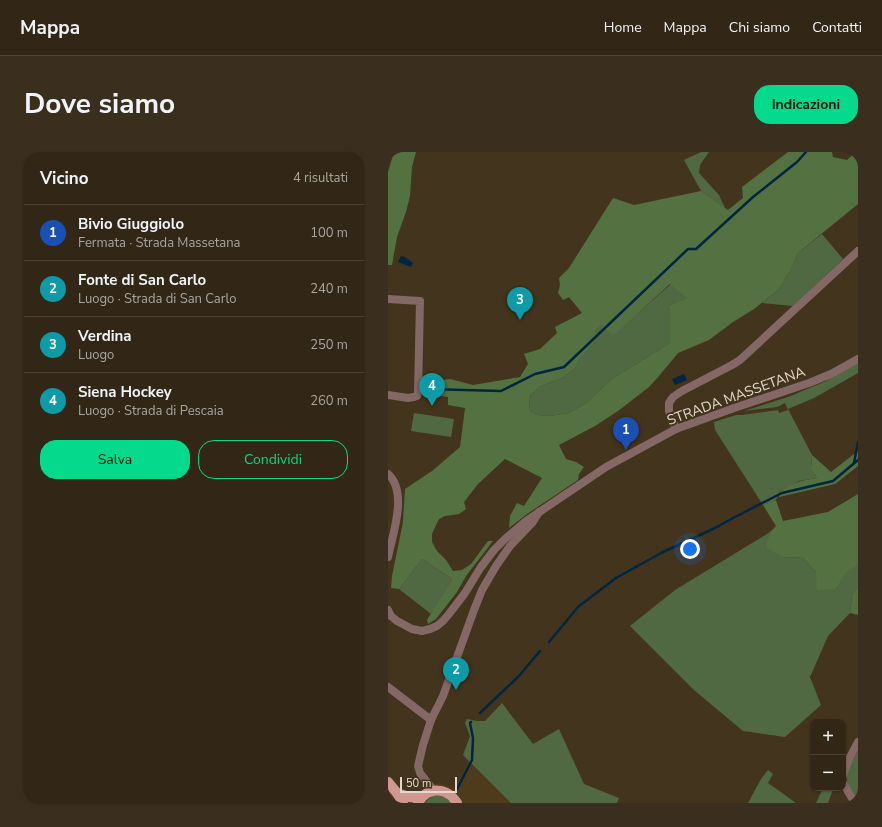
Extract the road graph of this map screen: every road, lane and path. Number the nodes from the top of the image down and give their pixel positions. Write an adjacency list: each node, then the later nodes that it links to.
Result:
1 (858, 251): 5 (street)
2 (388, 299): 4 (street)
3 (858, 358): 5 (street, STRADA MASSETANA)
4 (388, 395)
5 (676, 429): 7 (street, STRADA MASSETANA)
6 (388, 474): 8 (street)
7 (539, 512): 9 (street, STRADA MASSETANA); 11 (street)
8 (388, 557)
9 (388, 610)
10 (388, 687): 11 (street)
11 (431, 720): 16 (street)
12 (858, 742): 13 (street)
13 (846, 766)
14 (388, 782): 17 (main road)
15 (846, 788): 21 (street)
16 (434, 790): 18 (main road); 20 (main road)
17 (397, 792): 18 (main road); 19 (main road)
18 (420, 801)
19 (403, 803)
20 (457, 803)
21 (855, 803)

